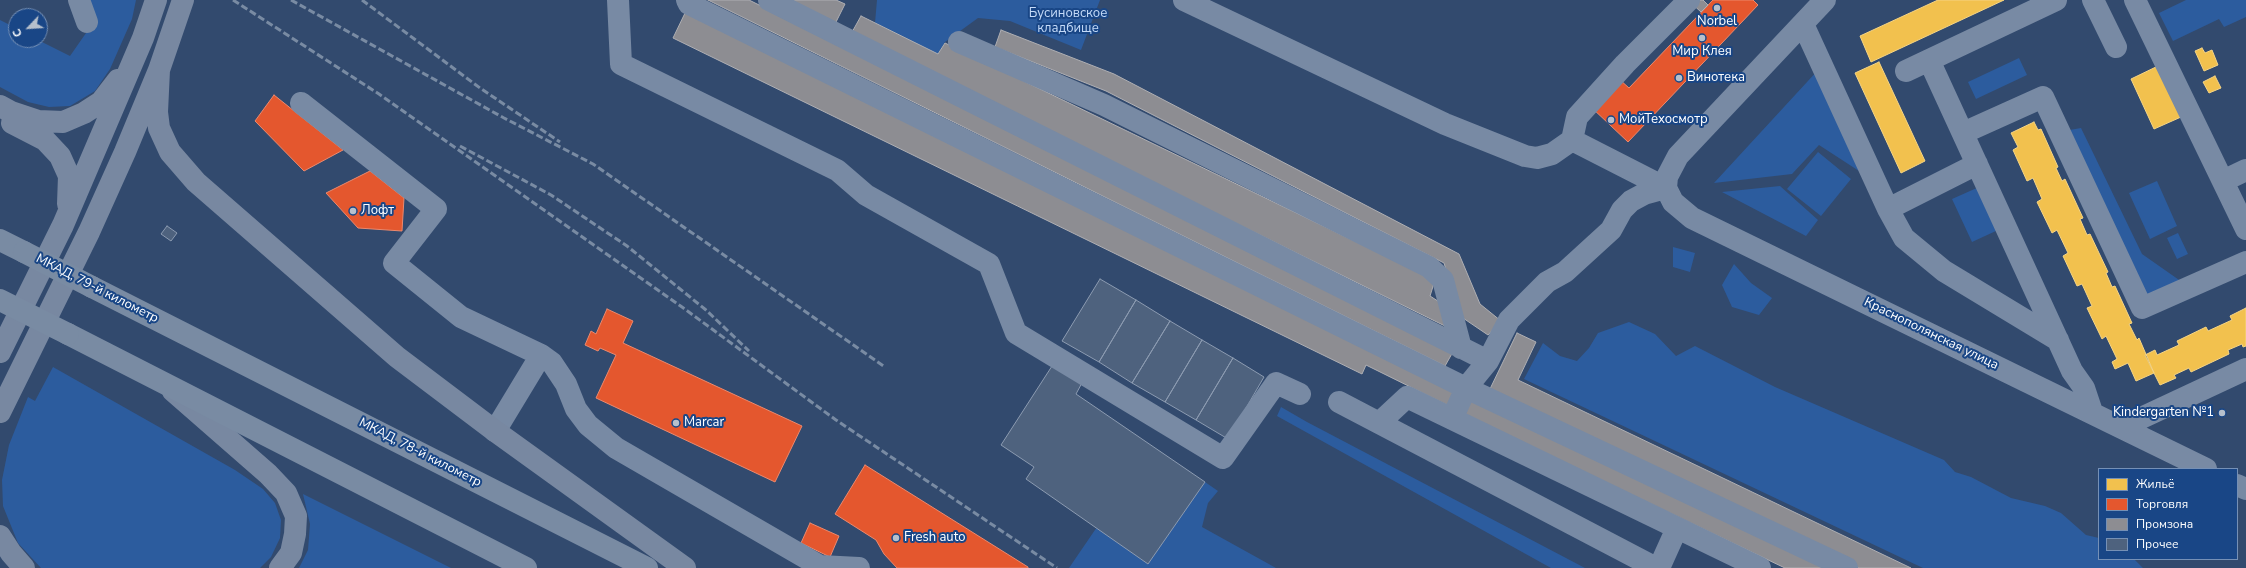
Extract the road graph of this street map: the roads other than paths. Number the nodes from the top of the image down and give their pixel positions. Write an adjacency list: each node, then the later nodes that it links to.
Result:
1 (79, 0): 13 (street)
2 (156, 0): 15 (main road)
3 (183, 0): 19 (main road)
4 (618, 0): 46 (street)
5 (687, 0): 45 (street)
6 (768, 0): 38 (street)
7 (1184, 0): 25 (street)
8 (1688, 0): 25 (street)
9 (1825, 0): 14 (street)
10 (2056, 0): 18 (street)
11 (2094, 0): 17 (street)
12 (2135, 0): 28 (street)
13 (87, 22)
14 (1803, 24): 29 (street); 30 (street)
15 (143, 38): 22 (main road); 31 (main road)
16 (959, 42): 38 (street)
17 (2116, 47)
18 (1929, 60): 20 (street); 24 (street)
19 (159, 70): 44 (main road); 54 (main road)
20 (1906, 71)
21 (301, 103): 40 (street)
22 (0, 106)
23 (0, 116): 31 (main road)
24 (1963, 134): 26 (street); 34 (street)
25 (1572, 140): 29 (street)
26 (1977, 164): 30 (street); 37 (street)
27 (2246, 170): 28 (street)
28 (2223, 181): 32 (street)
29 (1666, 188): 41 (street); 49 (street, Краснополянская улица)
30 (1888, 209): 37 (street)
31 (63, 225): 39 (main road)
32 (2246, 229)
33 (0, 240): 36 (highway, МКАД, 79-й километр, bridge)
34 (2246, 262)
35 (0, 300): 43 (highway, bridge)
36 (194, 338): 61 (highway, МКАД, 78-й километр)
37 (2058, 340): 49 (street)
38 (1461, 348): 41 (street)
39 (0, 352)
40 (541, 355): 54 (street); 63 (street)
41 (1488, 361): 45 (street)
42 (2246, 369): 52 (street)
43 (163, 382): 59 (main road); 60 (highway)
44 (13, 387): 48 (main road); 53 (main road)
45 (1466, 388): 50 (street); 66 (street)
46 (1300, 394)
47 (1339, 402): 51 (street)
48 (0, 412)
49 (2092, 412): 52 (street, Краснополянская улица)
50 (1452, 420): 51 (street); 56 (street)
51 (1379, 423): 64 (street)
52 (2122, 427): 55 (street, Краснополянская улица)
53 (0, 430)
54 (495, 431): 62 (main road)
55 (2204, 468)
56 (1677, 528): 64 (street); 65 (street)
57 (0, 536): 58 (main road)
58 (24, 568)
59 (280, 568)
60 (526, 568)
61 (647, 568)
62 (685, 568)
63 (859, 568)
64 (1657, 568)
65 (1760, 568)
66 (1847, 568)

